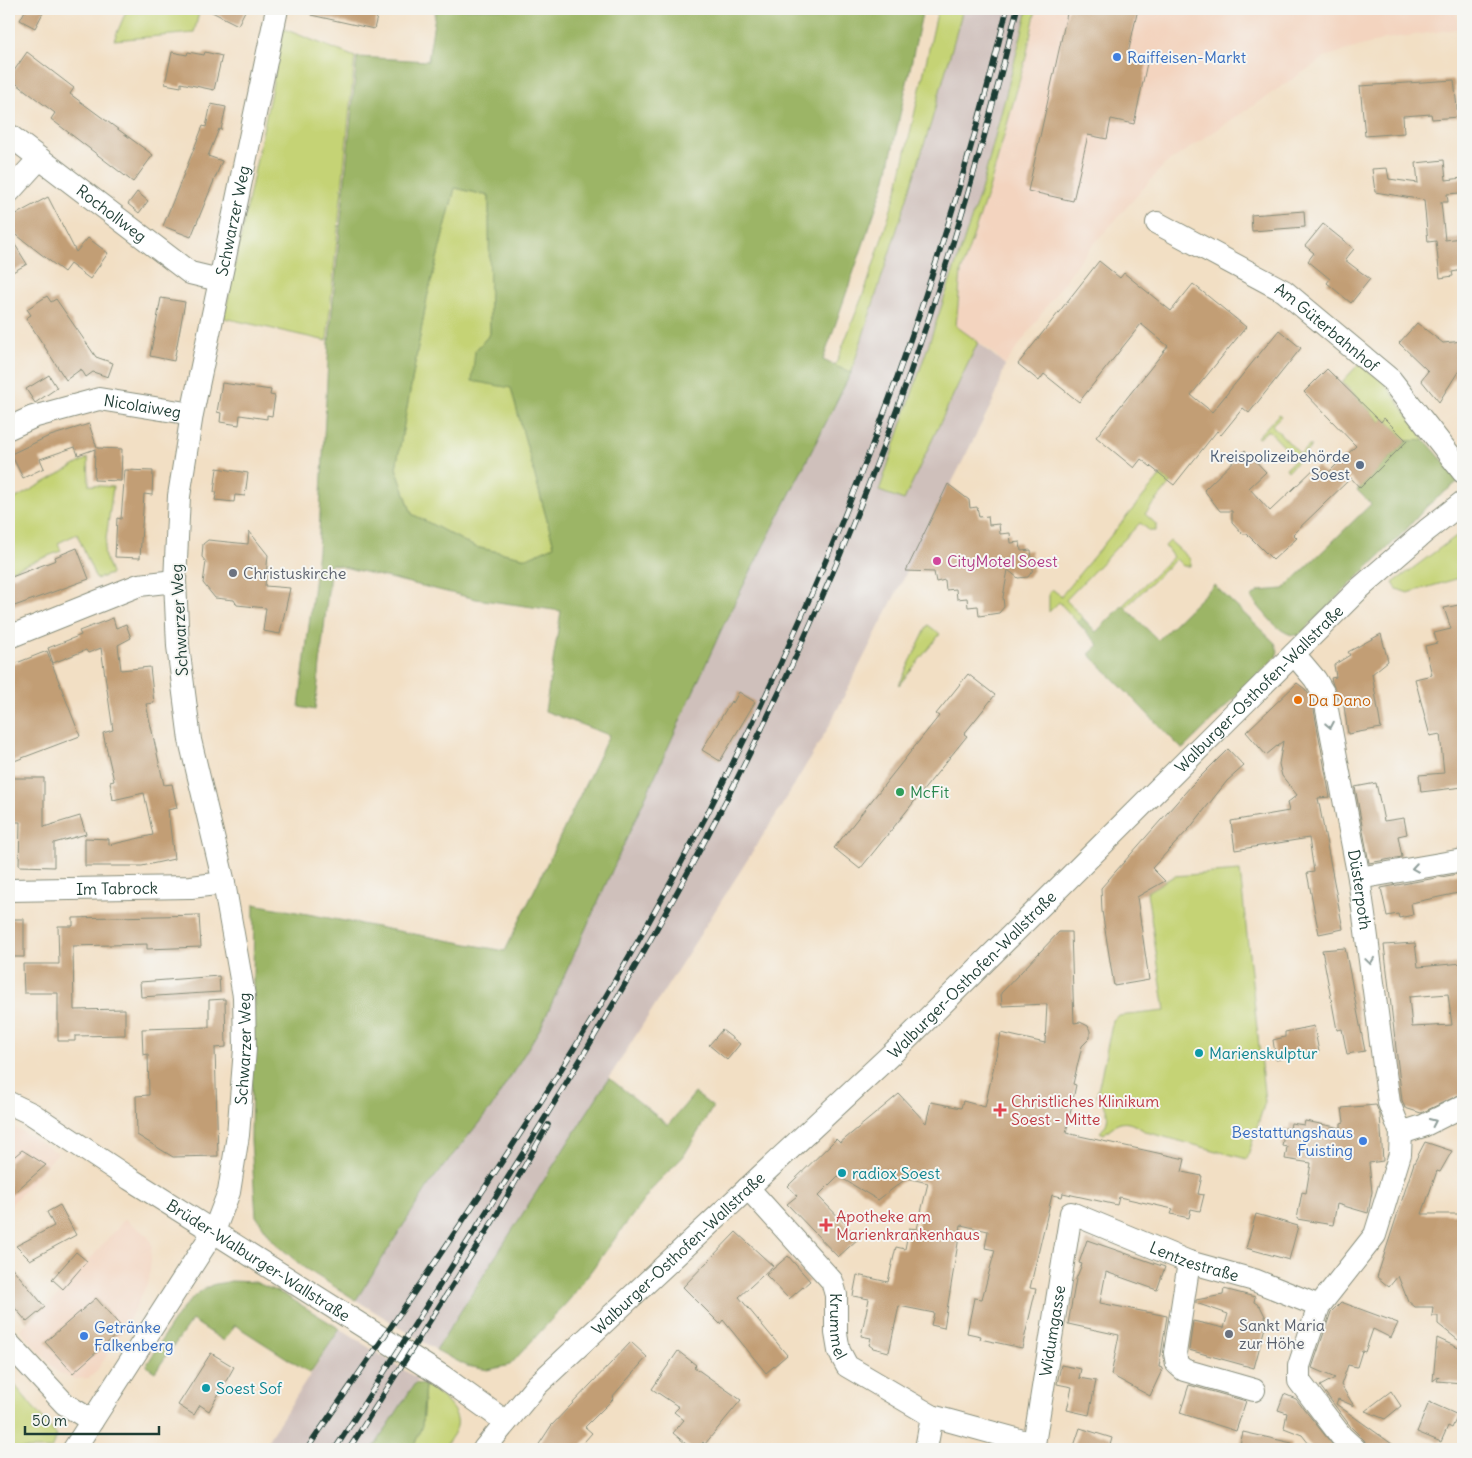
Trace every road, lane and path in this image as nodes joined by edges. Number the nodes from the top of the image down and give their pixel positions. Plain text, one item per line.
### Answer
1 (276, 9) edge
2 (9, 135) edge
3 (38, 159) junction
4 (9, 192) edge
5 (1157, 223) dead end
6 (219, 280) junction
7 (192, 414) junction
8 (9, 428) edge
9 (1463, 472) edge
10 (1463, 502) edge
11 (175, 581) junction
12 (9, 637) edge
13 (1294, 654) junction
14 (1463, 860) edge
15 (1359, 878) junction
16 (224, 883) junction
17 (9, 890) edge
18 (9, 1103) edge
19 (1463, 1106) edge
20 (1401, 1133) junction
21 (748, 1188) junction
22 (1071, 1213) joint
23 (214, 1231) junction
24 (1189, 1262) junction
25 (1319, 1306) junction
26 (9, 1344) edge
27 (1254, 1390) dead end
28 (932, 1416) junction
29 (92, 1421) junction
30 (506, 1422) junction
31 (1035, 1447) edge
32 (74, 1449) edge
33 (484, 1449) edge
34 (926, 1449) edge
35 (1355, 1449) edge

1 - 6 street, Schwarzer Weg
2 - 3 street, Rochollweg
3 - 4 street
3 - 6 street, Rochollweg
5 - 9 street, Am Güterbahnhof
6 - 7 street, Schwarzer Weg
7 - 8 street, Nicolaiweg
7 - 11 street, Schwarzer Weg
10 - 13 street, Walburger-Osthofen-Wallstraße
11 - 12 street
11 - 16 street, Schwarzer Weg
13 -> 15 street, Düsterpoth
13 - 21 street, Walburger-Osthofen-Wallstraße
14 -> 15 street
15 -> 20 street, Düsterpoth
16 - 17 street, Im Tabrock
16 - 23 street, Schwarzer Weg
18 - 23 street, Brüder-Walburger-Wallstraße
20 -> 19 street
20 - 25 street
21 - 28 street, Krummel
21 - 30 street, Walburger-Osthofen-Wallstraße
22 - 24 street, Lentzestraße
22 - 31 street, Widumgasse
23 - 29 street, Schwarzer Weg
23 - 30 street, Brüder-Walburger-Wallstraße
24 - 25 street, Lentzestraße
24 - 27 street
25 - 35 street
26 - 29 street
28 - 31 street, Krummel
28 - 34 street
29 - 32 street, Schwarzer Weg
30 - 33 street, Walburger-Osthofen-Wallstraße

